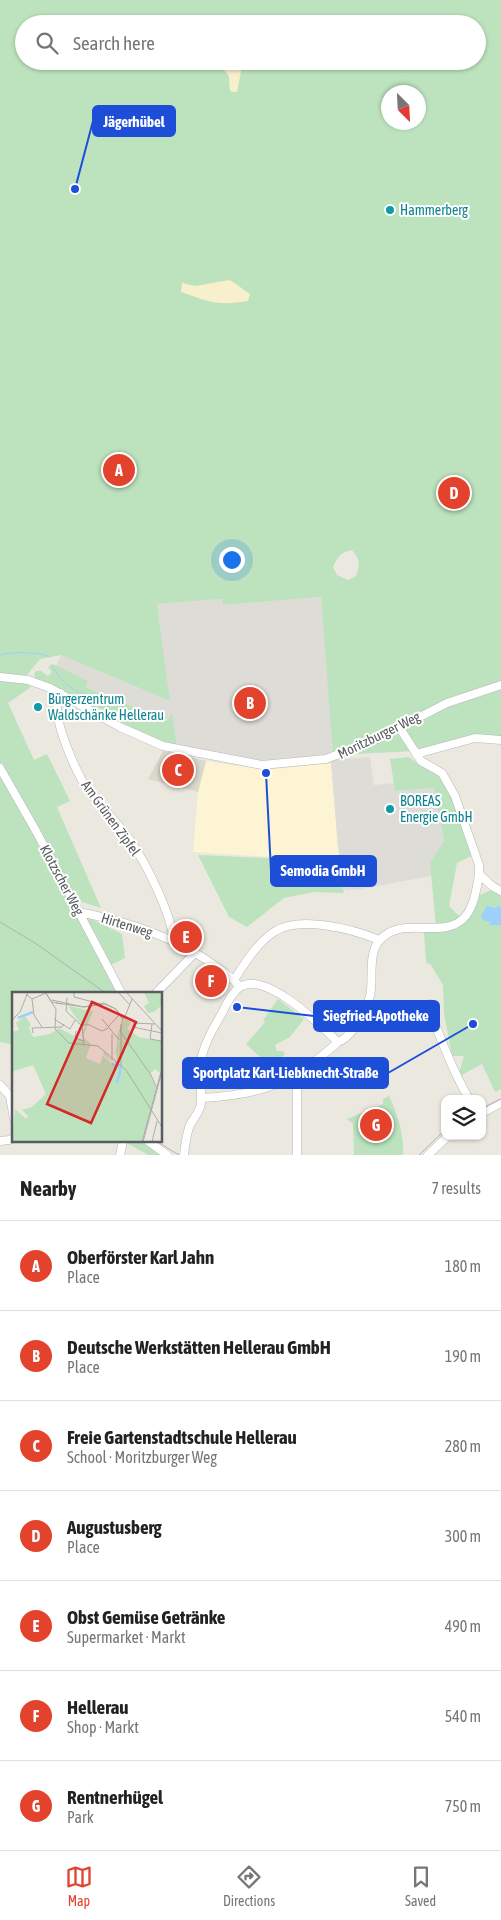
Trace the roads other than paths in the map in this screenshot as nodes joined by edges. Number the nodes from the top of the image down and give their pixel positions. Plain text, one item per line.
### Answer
1 (0, 677) edge
2 (501, 685) edge
3 (60, 694) junction
4 (400, 727) junction
5 (501, 740) edge
6 (416, 754) junction
7 (0, 768) edge
8 (480, 875) junction
9 (492, 886) junction
10 (501, 891) edge
11 (475, 894) junction
12 (79, 912) junction
13 (380, 940) junction
14 (174, 941) junction
15 (195, 953) junction
16 (234, 980) junction
17 (240, 987) junction
18 (121, 992) edge
19 (157, 992) edge
20 (430, 1004) dead end
21 (340, 1041) junction
22 (297, 1074) junction
23 (0, 1085) edge
24 (467, 1095) edge
25 (201, 1098) junction
26 (501, 1103) edge
27 (12, 1108) edge
28 (486, 1111) edge
29 (444, 1140) edge
30 (123, 1142) edge
31 (149, 1142) edge
32 (120, 1155) edge
33 (167, 1155) edge
34 (184, 1155) edge
35 (297, 1155) edge
36 (428, 1155) edge

1 - 3 street, Moritzburger Weg
2 - 4 street, Moritzburger Weg
3 - 4 street, Moritzburger Weg
3 - 14 street, Am Grünen Zipfel
4 - 6 street
5 - 6 street
6 - 8 street
7 - 12 street, Klotzscher Weg
8 - 9 street
8 - 11 street
9 - 10 street
9 - 11 street
11 - 13 street
12 - 14 street, Hirtenweg
12 - 18 street, Klotzscher Weg
13 - 16 street
13 - 21 street
14 - 15 street, Hirtenweg
15 - 16 street, Hirtenweg
15 - 19 street
16 - 17 street, Hirtenweg
17 - 21 street
17 - 25 street
20 - 24 street
21 - 22 street
22 - 25 street
22 - 35 street
23 - 27 street
25 - 34 street
26 - 28 street
29 - 36 street
30 - 32 street
31 - 33 street

